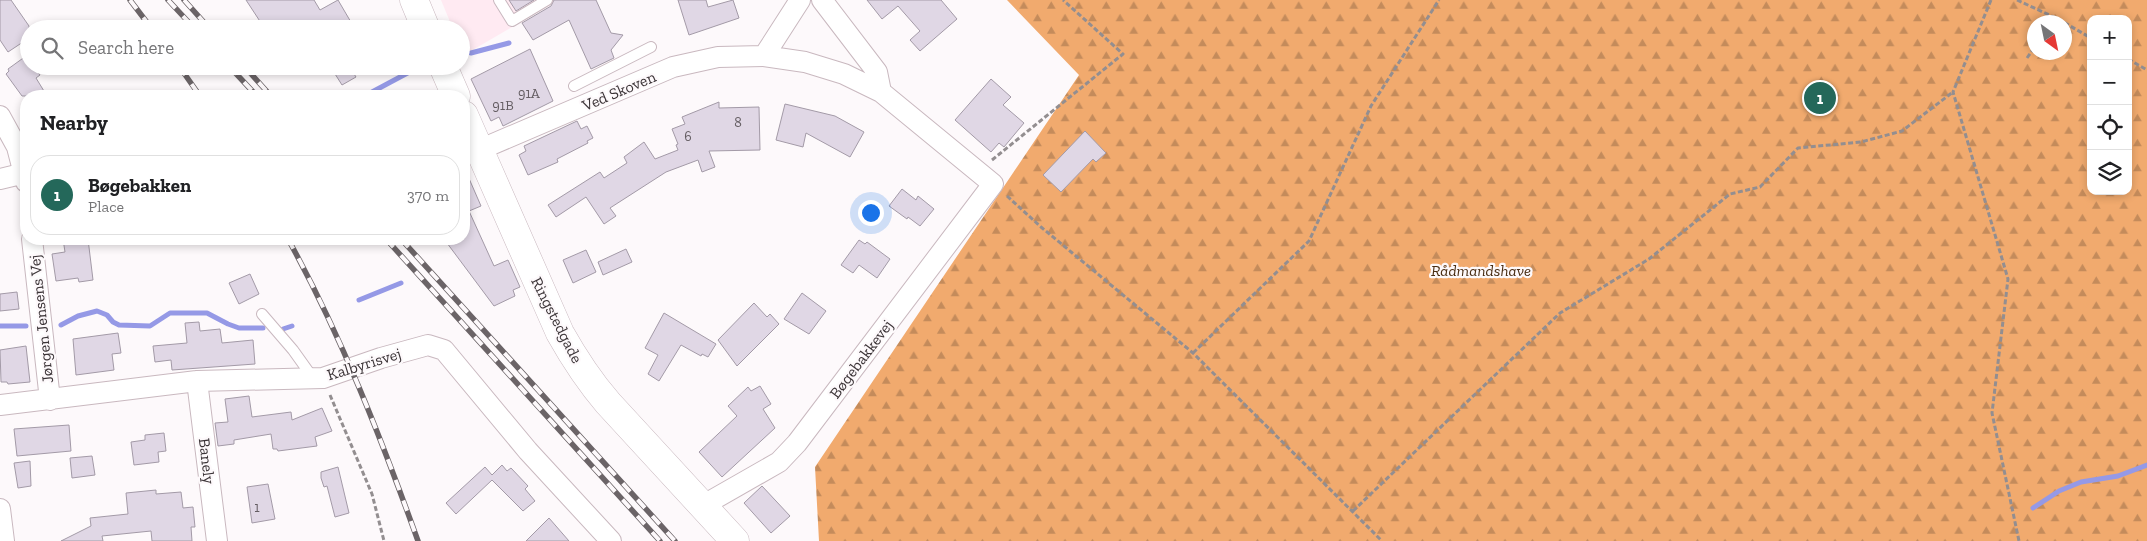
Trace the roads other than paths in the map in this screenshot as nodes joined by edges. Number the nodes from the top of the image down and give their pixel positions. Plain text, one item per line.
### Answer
1 (414, 0) edge
2 (499, 0) edge
3 (547, 0) edge
4 (800, 0) edge
5 (822, 0) edge
6 (422, 20) edge
7 (650, 47) dead end
8 (764, 56) junction
9 (446, 75) edge
10 (574, 86) dead end
11 (453, 90) edge
12 (881, 92) junction
13 (0, 116) edge
14 (470, 129) edge
15 (479, 150) junction
16 (20, 157) edge
17 (986, 177) joint
18 (20, 178) edge
19 (0, 179) edge
20 (33, 245) edge
21 (262, 314) dead end
22 (318, 378) junction
23 (197, 381) junction
24 (50, 400) junction
25 (0, 405) edge
26 (702, 506) junction
27 (0, 510) edge
28 (4, 541) edge
29 (217, 541) edge
30 (611, 541) edge
31 (734, 541) edge

1 - 6 street
2 - 3 lane
4 - 8 street
5 - 12 street
7 - 10 lane
8 - 12 street, Ved Skoven
8 - 15 street, Ved Skoven
9 - 11 street
12 - 17 street, Ved Skoven
13 - 16 street
14 - 15 street, Ringstedgade
15 - 26 street, Ringstedgade
17 - 26 street, Bøgebakkevej
18 - 19 street
20 - 24 street, Jørgen Jensens Vej
21 - 22 lane
22 - 23 street, Kalbyrisvej
22 - 30 street, Kalbyrisvej
23 - 24 street, Kalbyrisvej
23 - 29 street, Banely
24 - 25 street, Kalbyrisvej
26 - 31 street, Ringstedgade
27 - 28 street

